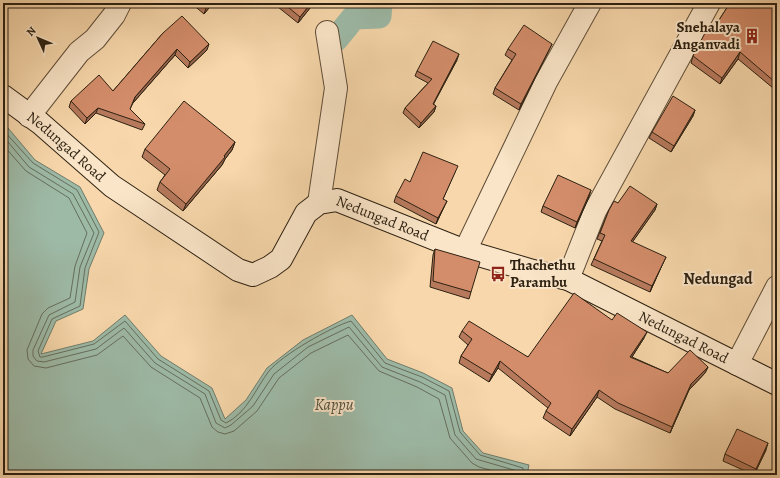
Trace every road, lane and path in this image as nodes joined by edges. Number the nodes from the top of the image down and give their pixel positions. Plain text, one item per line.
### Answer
1 (120, 3) edge
2 (590, 3) edge
3 (709, 3) edge
4 (327, 32) dead end
5 (3, 96) edge
6 (29, 116) junction
7 (319, 203) junction
8 (465, 251) junction
9 (568, 279) junction
10 (777, 287) edge
11 (737, 364) junction
12 (777, 384) edge

1 - 6 street
2 - 8 street
3 - 9 street
4 - 7 street
5 - 6 street, Nedungad Road
6 - 7 street, Nedungad Road
7 - 8 street, Nedungad Road
8 - 9 street, Nedungad Road
9 - 11 street, Nedungad Road
10 - 11 street
11 - 12 street, Nedungad Road

